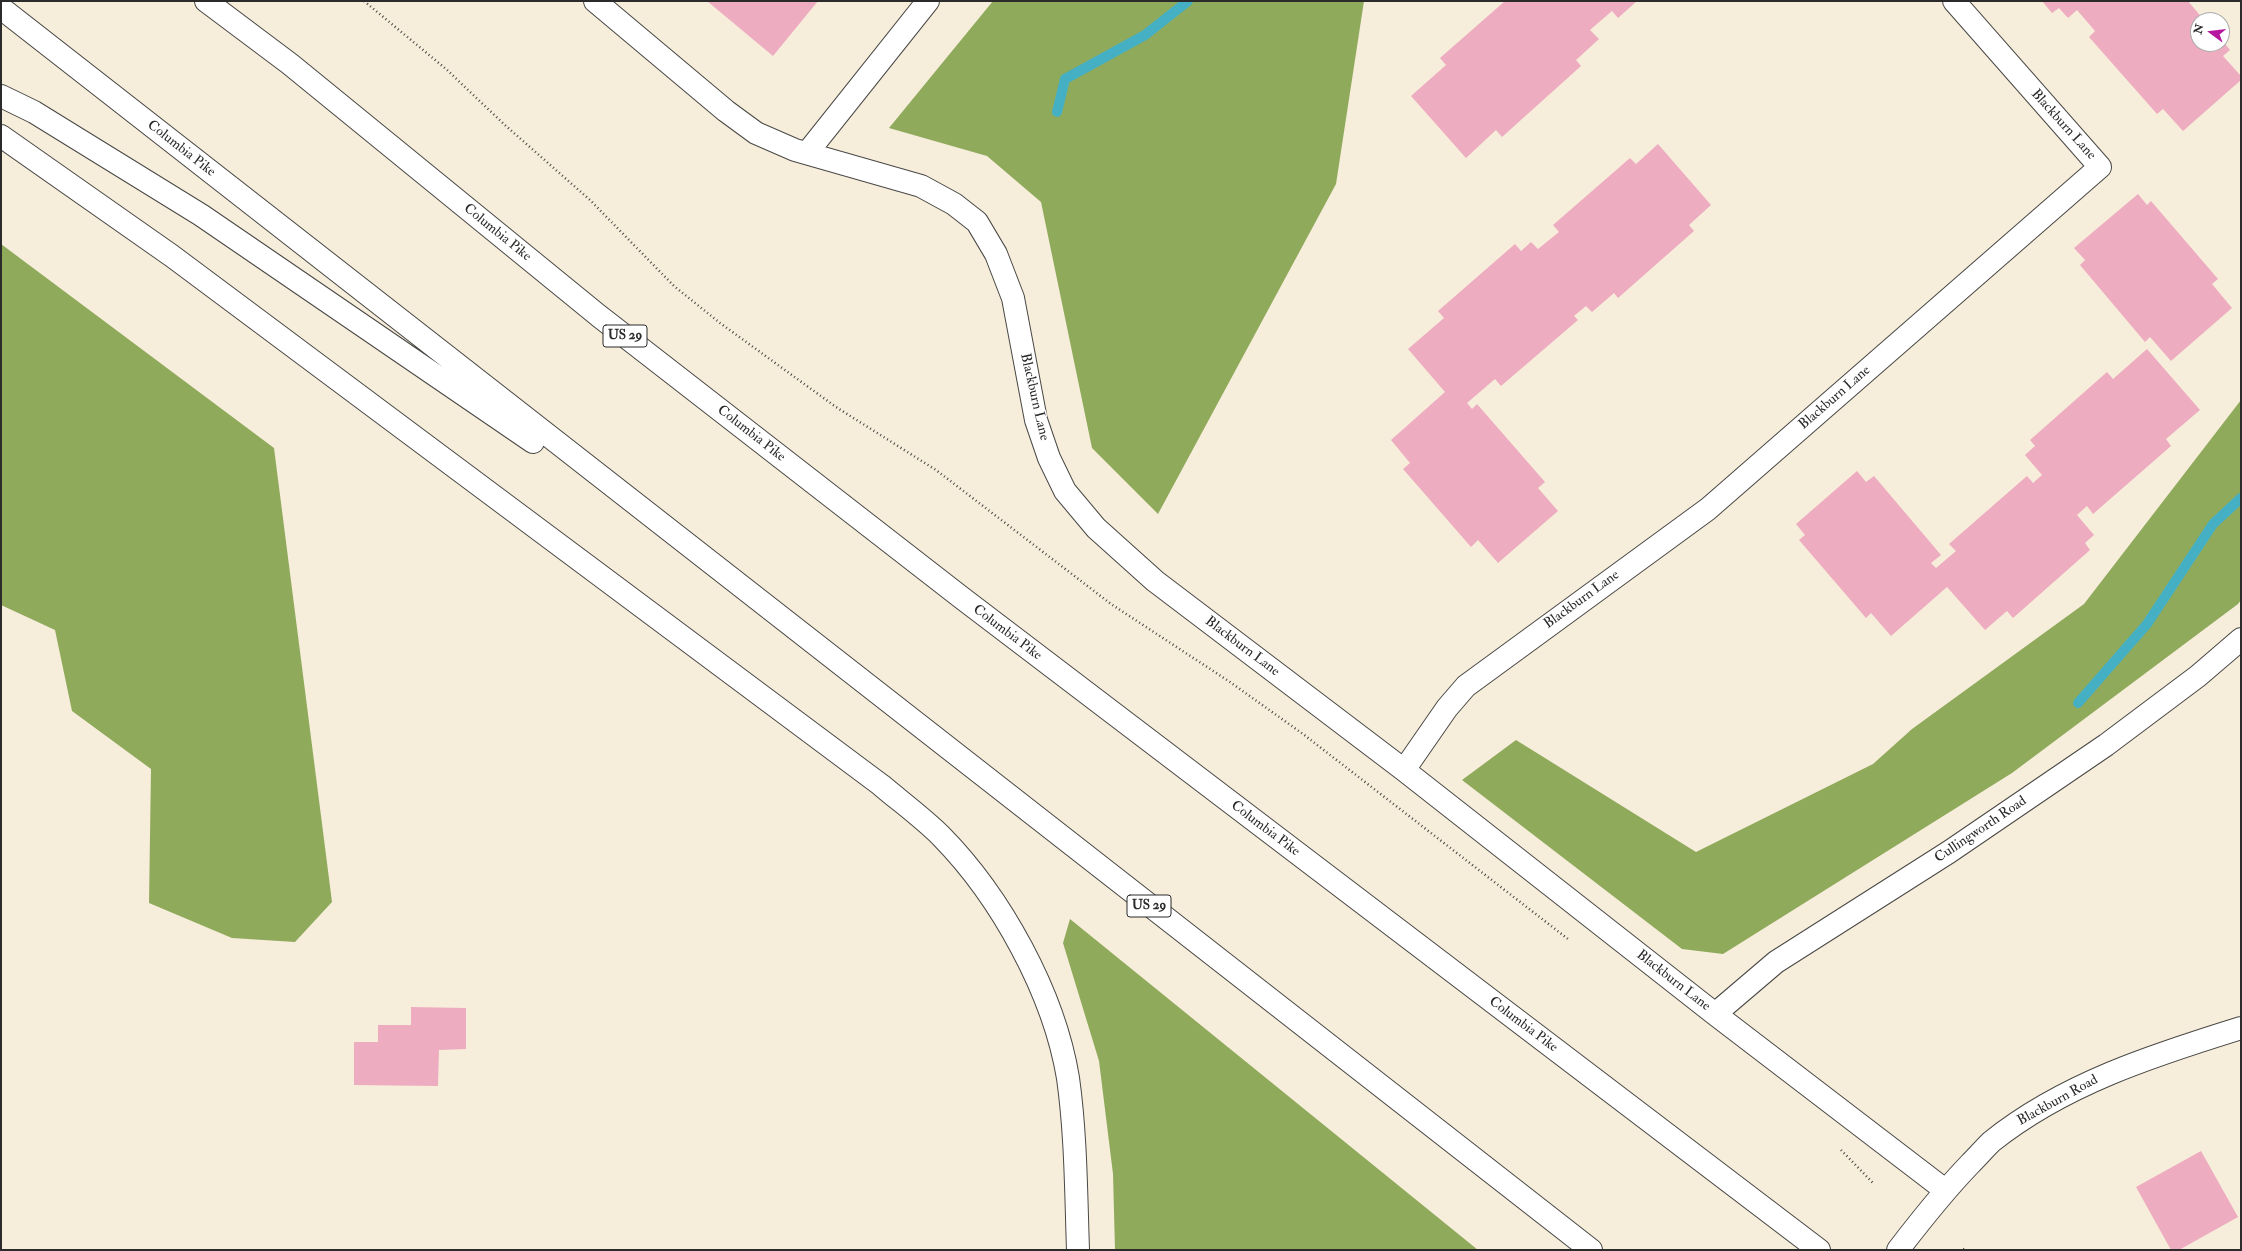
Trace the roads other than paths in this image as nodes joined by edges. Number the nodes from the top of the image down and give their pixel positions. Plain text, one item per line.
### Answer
1 (206, 1) edge
2 (595, 1) edge
3 (928, 1) edge
4 (1954, 1) edge
5 (1, 8) edge
6 (1, 96) edge
7 (1, 136) edge
8 (807, 153) junction
9 (708, 561) junction
10 (2241, 639) edge
11 (1404, 770) junction
12 (1716, 1014) junction
13 (2241, 1028) edge
14 (1945, 1190) junction
15 (1078, 1250) edge
16 (1591, 1250) edge
17 (1819, 1250) edge
18 (1898, 1250) edge

1 - 17 main road, Columbia Pike / US 29
2 - 8 main road, Blackburn Lane
3 - 8 main road
4 - 11 main road, Blackburn Lane
5 - 9 main road, Columbia Pike / US 29
6 - 9 main road
7 - 15 main road
8 - 11 main road, Blackburn Lane
9 - 16 main road, Columbia Pike / US 29
10 - 12 main road, Cullingworth Road
11 - 12 main road, Blackburn Lane
12 - 14 main road, Blackburn Lane
13 - 14 main road, Blackburn Road
14 - 18 main road, Blackburn Road

